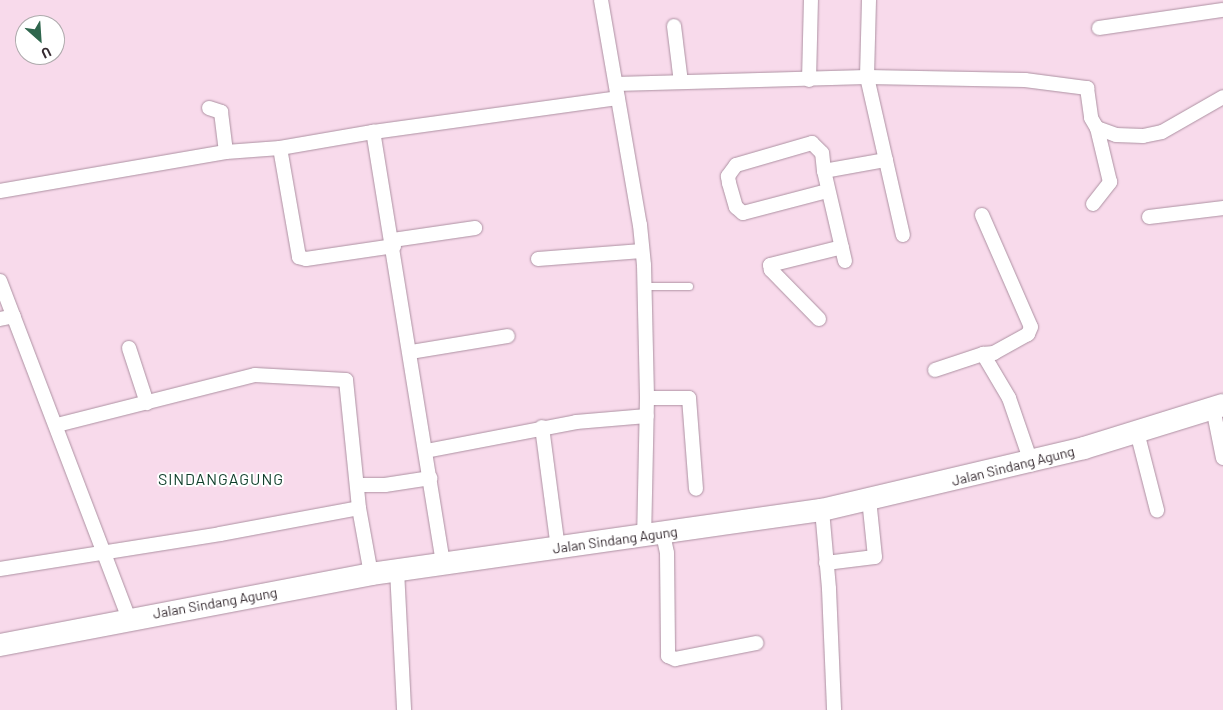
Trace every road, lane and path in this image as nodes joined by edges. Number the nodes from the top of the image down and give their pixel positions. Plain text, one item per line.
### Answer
1 (601, 0) edge
2 (811, 0) edge
3 (869, 0) edge
4 (1223, 10) edge
5 (674, 26) dead end
6 (1099, 28) dead end
7 (867, 78) junction
8 (809, 80) junction
9 (681, 82) junction
10 (616, 84) junction
11 (1223, 97) edge
12 (618, 98) junction
13 (209, 108) dead end
14 (1097, 128) junction
15 (374, 132) junction
16 (280, 148) junction
17 (226, 152) junction
18 (886, 160) junction
19 (824, 172) junction
20 (827, 191) junction
21 (0, 192) edge
22 (1092, 204) dead end
23 (1223, 208) edge
24 (982, 215) dead end
25 (1149, 217) dead end
26 (475, 228) dead end
27 (903, 235) dead end
28 (394, 243) junction
29 (642, 251) junction
30 (538, 259) dead end
31 (0, 280) edge
32 (645, 286) junction
33 (689, 286) dead end
34 (14, 316) junction
35 (0, 319) edge
36 (819, 319) dead end
37 (508, 336) dead end
38 (129, 348) dead end
39 (411, 352) junction
40 (983, 354) junction
41 (935, 370) dead end
42 (646, 398) junction
43 (147, 403) junction
44 (1218, 406) edge
45 (647, 416) junction
46 (56, 426) junction
47 (542, 427) junction
48 (1137, 432) junction
49 (426, 451) junction
50 (1223, 458) edge
51 (1031, 462) junction
52 (430, 478) junction
53 (357, 485) junction
54 (696, 489) dead end
55 (869, 499) junction
56 (360, 508) junction
57 (822, 510) junction
58 (1157, 510) dead end
59 (653, 535) junction
60 (558, 548) junction
61 (107, 553) junction
62 (444, 563) junction
63 (826, 563) junction
64 (0, 569) edge
65 (397, 570) junction
66 (370, 574) junction
67 (129, 618) junction
68 (756, 644) dead end
69 (0, 645) edge
70 (404, 710) edge
71 (834, 710) edge

1 - 10 street
2 - 8 street
3 - 7 street
4 - 6 street
5 - 9 street
7 - 8 street
7 - 14 street
7 - 18 street
8 - 9 street
9 - 10 street
10 - 12 street
11 - 14 street
12 - 15 street
12 - 29 street
13 - 17 street
14 - 22 street
15 - 16 street
15 - 28 street
16 - 17 street
16 - 28 street
17 - 21 street
18 - 19 street
18 - 27 street
19 - 20 street
19 - 20 street
20 - 36 street
23 - 25 street
24 - 40 street
26 - 28 street
28 - 39 street
29 - 30 street
29 - 32 street
31 - 34 street
32 - 33 lane
32 - 42 street
34 - 35 street
34 - 46 street
37 - 39 street
38 - 43 street
39 - 49 street
40 - 41 street
40 - 51 street
42 - 45 street
42 - 54 street
43 - 46 street
43 - 53 street
44 - 48 main road, Jalan Sindang Agung
44 - 50 street
45 - 47 street
45 - 59 street
46 - 61 street
47 - 49 street
47 - 60 street
48 - 51 main road, Jalan Sindang Agung
48 - 58 street
49 - 52 street
51 - 55 main road, Jalan Sindang Agung
52 - 53 street
52 - 62 street
53 - 56 street
55 - 57 main road, Jalan Sindang Agung
55 - 63 street
56 - 61 street
56 - 66 street
57 - 59 main road, Jalan Sindang Agung
57 - 63 street
59 - 60 main road, Jalan Sindang Agung
59 - 68 street
60 - 62 main road, Jalan Sindang Agung
61 - 64 street
61 - 67 street
62 - 65 main road, Jalan Sindang Agung
63 - 71 street
65 - 66 main road, Jalan Sindang Agung
65 - 70 street
66 - 67 main road, Jalan Sindang Agung
67 - 69 main road, Jalan Sindang Agung

